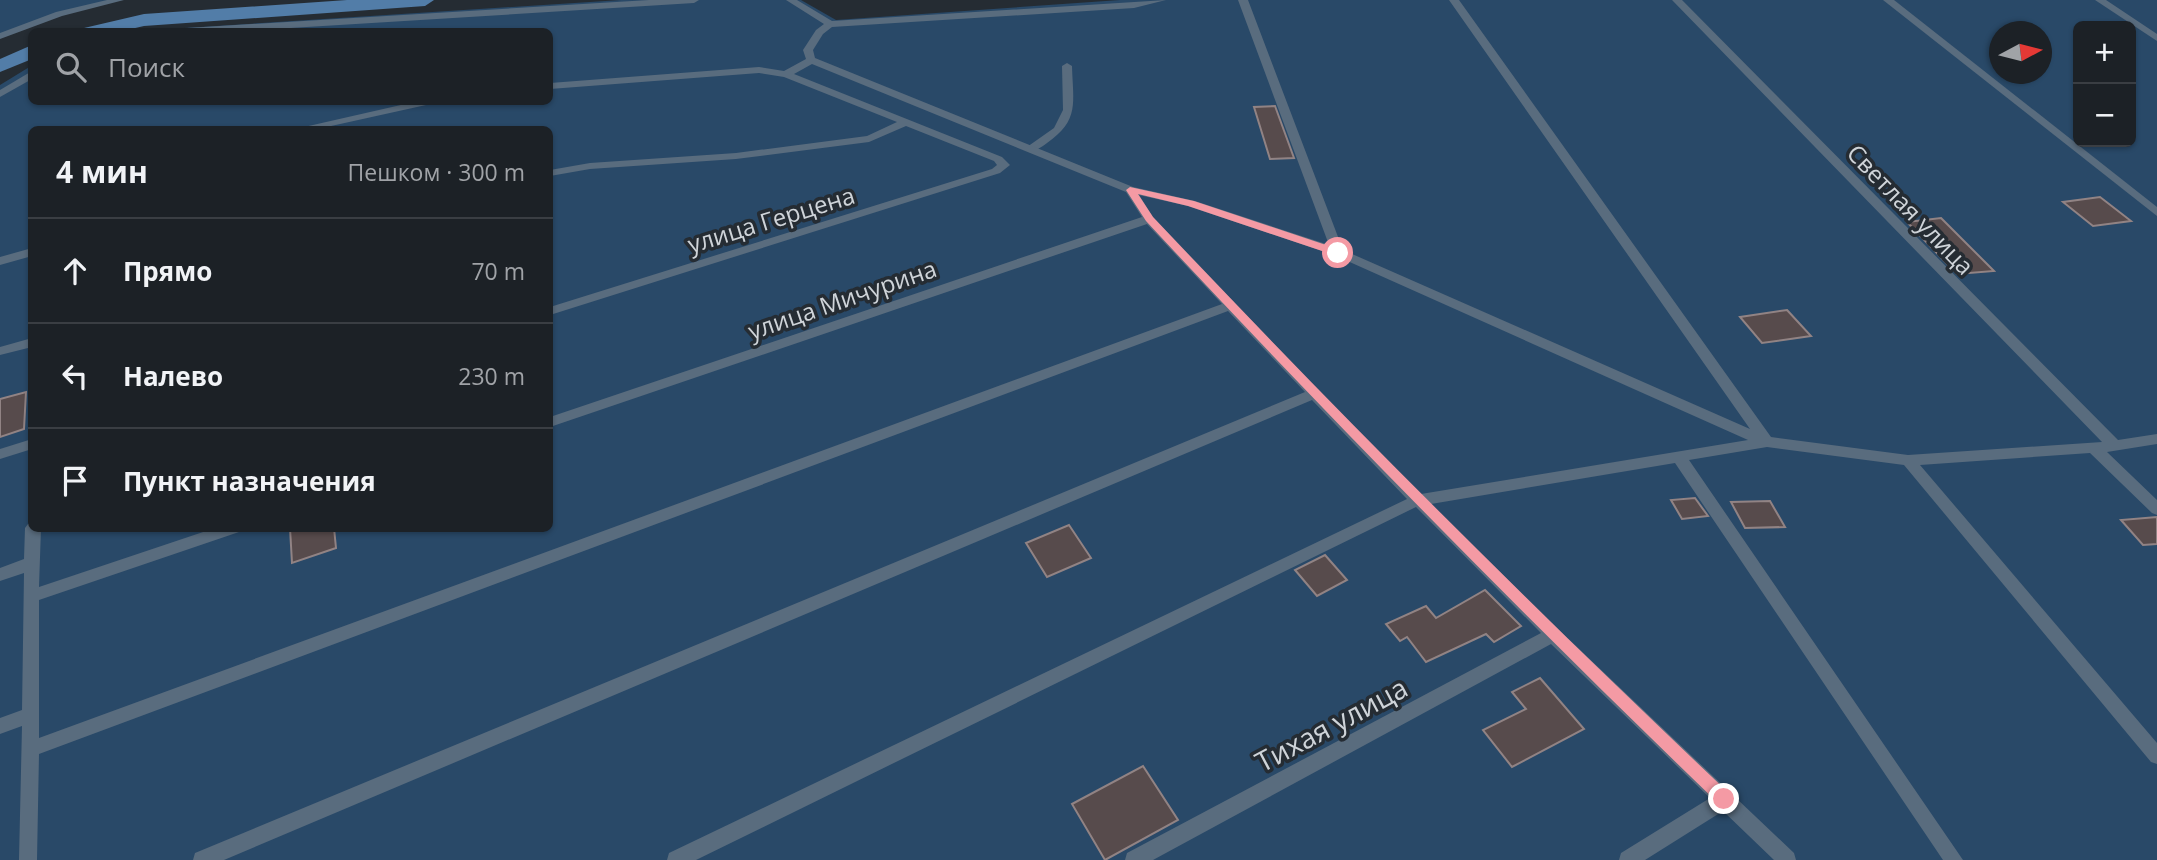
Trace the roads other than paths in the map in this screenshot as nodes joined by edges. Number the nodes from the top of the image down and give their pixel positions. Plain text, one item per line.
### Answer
1 (119, 0) edge
2 (694, 0) edge
3 (791, 0) edge
4 (1161, 0) edge
5 (1243, 0) edge
6 (1454, 0) edge
7 (1677, 0) edge
8 (1888, 0) edge
9 (2100, 0) edge
10 (830, 24) junction
11 (236, 28) edge
12 (0, 36) edge
13 (2157, 38) edge
14 (810, 60) junction
15 (1067, 65) dead end
16 (786, 74) junction
17 (28, 76) edge
18 (553, 86) edge
19 (0, 94) edge
20 (412, 105) edge
21 (903, 123) junction
22 (315, 126) edge
23 (1031, 149) junction
24 (553, 172) edge
25 (1130, 190) junction
26 (2157, 213) edge
27 (1149, 219) junction
28 (28, 253) edge
29 (1338, 253) junction
30 (0, 261) edge
31 (1232, 305) junction
32 (553, 310) edge
33 (28, 343) edge
34 (0, 351) edge
35 (1314, 394) junction
36 (553, 421) edge
37 (2157, 439) edge
38 (1767, 442) junction
39 (28, 445) edge
40 (2115, 446) junction
41 (2095, 448) junction
42 (0, 454) edge
43 (1679, 457) junction
44 (1908, 460) junction
45 (1418, 499) junction
46 (2157, 509) edge
47 (33, 532) edge
48 (222, 532) edge
49 (32, 563) junction
50 (0, 575) edge
51 (30, 597) junction
52 (1553, 635) junction
53 (30, 715) junction
54 (0, 726) edge
55 (32, 749) junction
56 (2157, 756) edge
57 (1724, 799) junction
58 (28, 860) edge
59 (202, 860) edge
60 (676, 860) edge
61 (1134, 860) edge
62 (1628, 860) edge
63 (1787, 860) edge
64 (1954, 860) edge

1 - 12 street
2 - 11 street
3 - 10 street
4 - 10 street
5 - 29 street
6 - 38 street
7 - 40 street, Светлая улица
8 - 26 street
9 - 13 street
10 - 14 street
14 - 16 street
14 - 23 street
15 - 23 street
16 - 18 street
16 - 21 street
17 - 19 street
20 - 22 street
21 - 24 street
21 - 32 street, улица Герцена
23 - 25 street
25 - 27 street
25 - 29 street
27 - 31 street
27 - 36 street, улица Мичурина
28 - 30 street
29 - 38 street
31 - 35 street
31 - 55 street
33 - 34 street
35 - 45 street
35 - 59 street
37 - 40 street
38 - 43 street
38 - 44 street
39 - 42 street
40 - 41 street
41 - 44 street
41 - 46 street
43 - 45 street
43 - 64 street
44 - 56 street
45 - 52 street
45 - 60 street
47 - 49 street
48 - 51 street
49 - 50 street
49 - 51 street
51 - 53 street
52 - 57 street
52 - 61 street, Тихая улица
53 - 54 street
53 - 55 street
55 - 58 street
57 - 62 street
57 - 63 street

